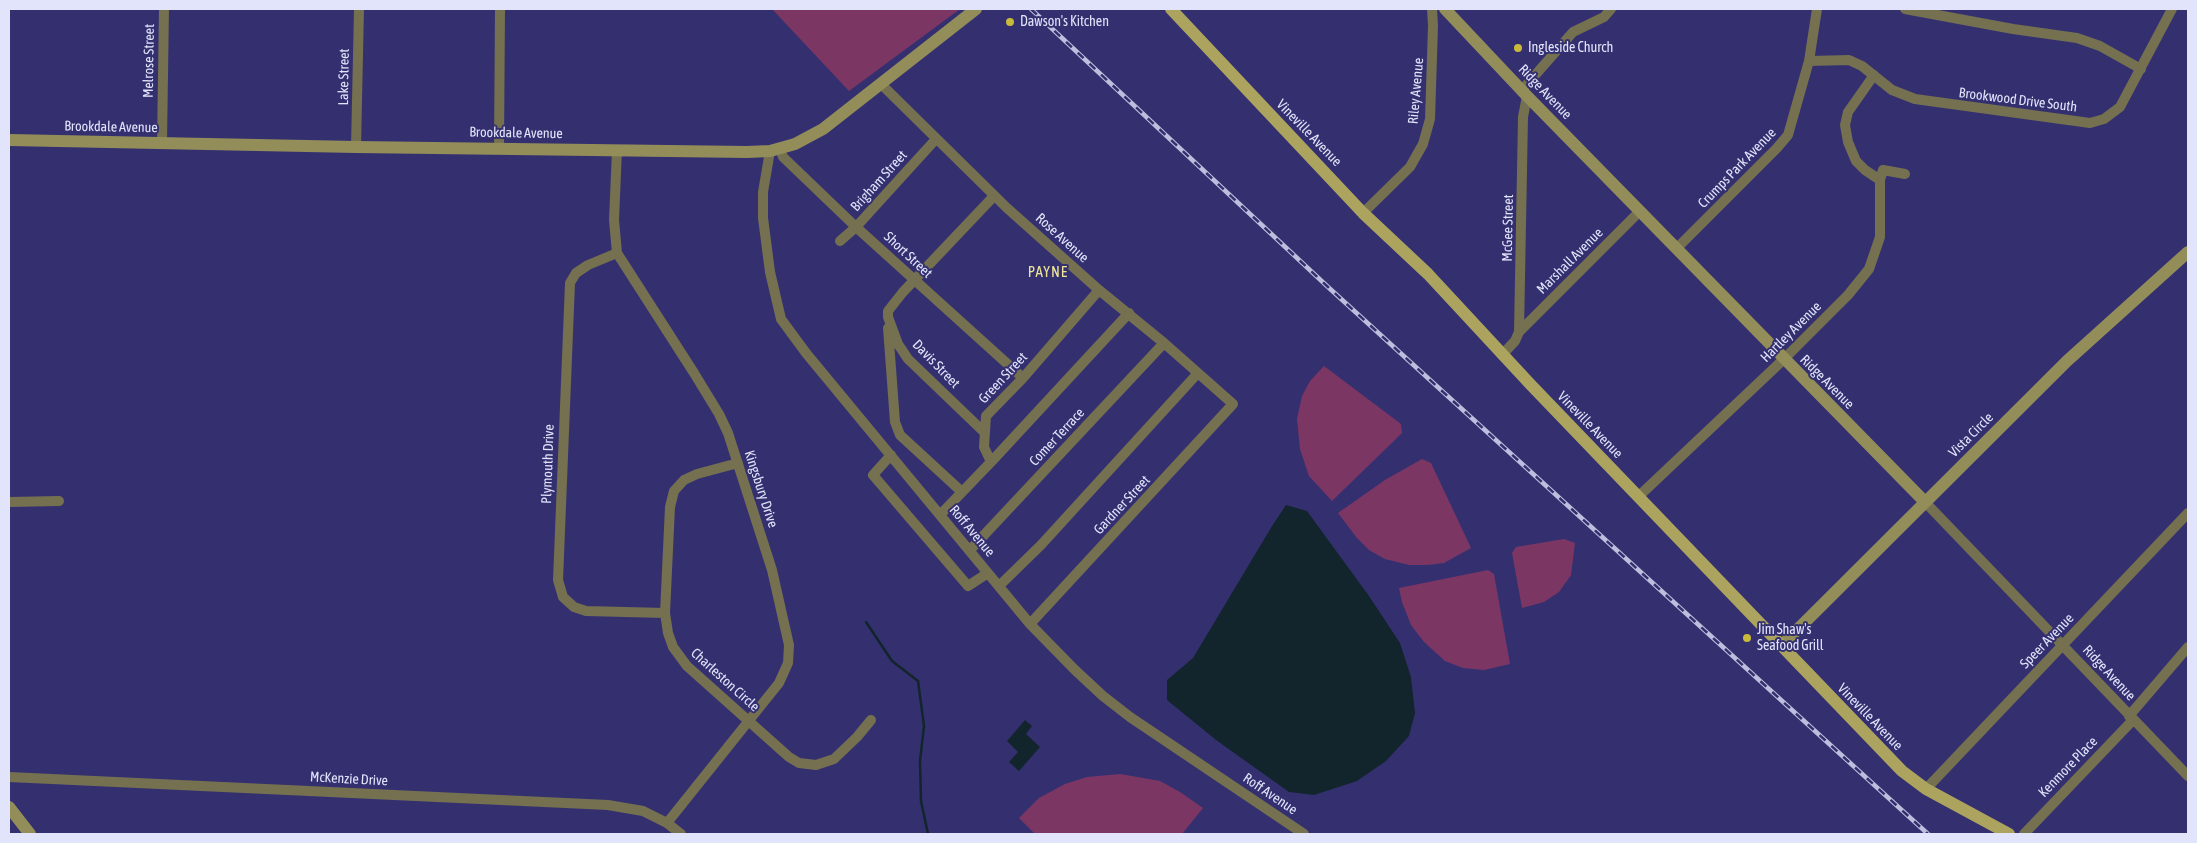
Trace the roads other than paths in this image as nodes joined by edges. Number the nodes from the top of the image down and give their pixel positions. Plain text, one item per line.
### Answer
1 (164, 9) edge
2 (359, 9) edge
3 (500, 9) edge
4 (976, 9) edge
5 (1171, 9) edge
6 (1432, 9) edge
7 (1445, 9) edge
8 (1611, 9) edge
9 (1816, 9) edge
10 (1905, 9) edge
11 (2172, 9) edge
12 (1809, 61) junction
13 (2141, 69) junction
14 (1874, 75) junction
15 (880, 84) junction
16 (1525, 93) junction
17 (936, 139) junction
18 (9, 140) edge
19 (162, 143) junction
20 (356, 147) junction
21 (499, 148) junction
22 (617, 150) junction
23 (775, 150) junction
24 (1905, 174) dead end
25 (1880, 180) junction
26 (994, 196) junction
27 (1640, 211) junction
28 (1363, 213) junction
29 (856, 227) junction
30 (840, 241) dead end
31 (1677, 248) junction
32 (2188, 252) edge
33 (618, 253) junction
34 (916, 281) junction
35 (1099, 290) junction
36 (1129, 313) junction
37 (888, 317) junction
38 (1519, 332) junction
39 (1164, 342) junction
40 (1502, 355) junction
41 (1784, 360) junction
42 (1198, 373) junction
43 (1023, 378) junction
44 (1233, 404) joint
45 (984, 432) junction
46 (891, 455) junction
47 (991, 462) junction
48 (738, 463) junction
49 (962, 492) junction
50 (1639, 496) junction
51 (59, 501) dead end
52 (9, 502) edge
53 (1925, 502) junction
54 (2188, 513) edge
55 (940, 515) junction
56 (970, 550) junction
57 (988, 572) junction
58 (999, 586) junction
59 (666, 613) junction
60 (1030, 624) junction
61 (2062, 645) junction
62 (1781, 646) junction
63 (2188, 647) edge
64 (2131, 718) junction
65 (749, 720) junction
66 (871, 720) dead end
67 (2188, 776) edge
68 (9, 777) edge
69 (1926, 789) junction
70 (9, 807) edge
71 (667, 823) junction
72 (30, 834) edge
73 (680, 834) edge
74 (1304, 834) edge
75 (2009, 834) edge
76 (2024, 834) edge

1 - 19 street, Melrose Street
2 - 20 street, Lake Street
3 - 21 street
4 - 15 street, Brookdale Avenue
5 - 28 main road, Vineville Avenue
6 - 28 street, Riley Avenue
7 - 16 street, Ridge Avenue
8 - 16 street
9 - 12 street, Crumps Park Avenue
10 - 13 street
11 - 13 street, Brookwood Drive South
12 - 14 street, Brookwood Drive South
12 - 31 street, Crumps Park Avenue
13 - 14 street, Brookwood Drive South
14 - 25 street
15 - 17 street, Rose Avenue
15 - 23 street, Brookdale Avenue
16 - 27 street, Ridge Avenue
16 - 38 street, McGee Street
17 - 26 street, Rose Avenue
17 - 29 street, Brigham Street
18 - 19 street, Brookdale Avenue
19 - 20 street, Brookdale Avenue
20 - 21 street, Brookdale Avenue
21 - 22 street, Brookdale Avenue
22 - 23 street, Brookdale Avenue
22 - 33 street, Kingsbury Drive
23 - 29 street, Short Street
23 - 46 street, Roff Avenue
24 - 25 street
25 - 41 street, Hartley Avenue
26 - 34 street
26 - 35 street, Rose Avenue
27 - 31 street, Ridge Avenue
27 - 38 street, Marshall Avenue
28 - 40 main road, Vineville Avenue
29 - 30 street, Brigham Street
29 - 34 street, Short Street
31 - 41 street, Ridge Avenue
32 - 53 street, Vista Circle
33 - 48 street, Kingsbury Drive
33 - 59 street, Plymouth Drive
34 - 37 street
34 - 43 street, Short Street
35 - 36 street, Rose Avenue
35 - 43 street, Green Street
36 - 39 street, Rose Avenue
36 - 47 street
37 - 45 street, Davis Street
37 - 49 street
38 - 40 street
39 - 42 street, Rose Avenue
39 - 56 street, Comer Terrace
40 - 50 main road, Vineville Avenue
41 - 50 street, Hartley Avenue
41 - 53 street, Ridge Avenue
42 - 44 street, Rose Avenue
42 - 58 street
43 - 45 street, Green Street
44 - 60 street, Gardner Street
45 - 47 street
46 - 55 street, Roff Avenue
46 - 57 street
47 - 49 street
48 - 59 street, Charleston Circle
48 - 65 street, Kingsbury Drive
49 - 55 street
50 - 62 main road, Vineville Avenue
51 - 52 street
53 - 61 street, Ridge Avenue
53 - 62 street, Vista Circle
54 - 61 street, Speer Avenue
55 - 56 street, Roff Avenue
56 - 57 street, Roff Avenue
57 - 58 street, Roff Avenue
58 - 60 street, Roff Avenue
59 - 65 street, Charleston Circle
60 - 74 street, Roff Avenue
61 - 64 street, Ridge Avenue
61 - 69 street, Speer Avenue
62 - 69 main road, Vineville Avenue
63 - 64 street, Kenmore Place
64 - 67 street, Ridge Avenue
64 - 76 street, Kenmore Place
65 - 66 street, Charleston Circle
65 - 71 street, Kingsbury Drive
68 - 71 street, McKenzie Drive
69 - 75 main road, Vineville Avenue
70 - 72 street
71 - 73 street, McKenzie Drive

